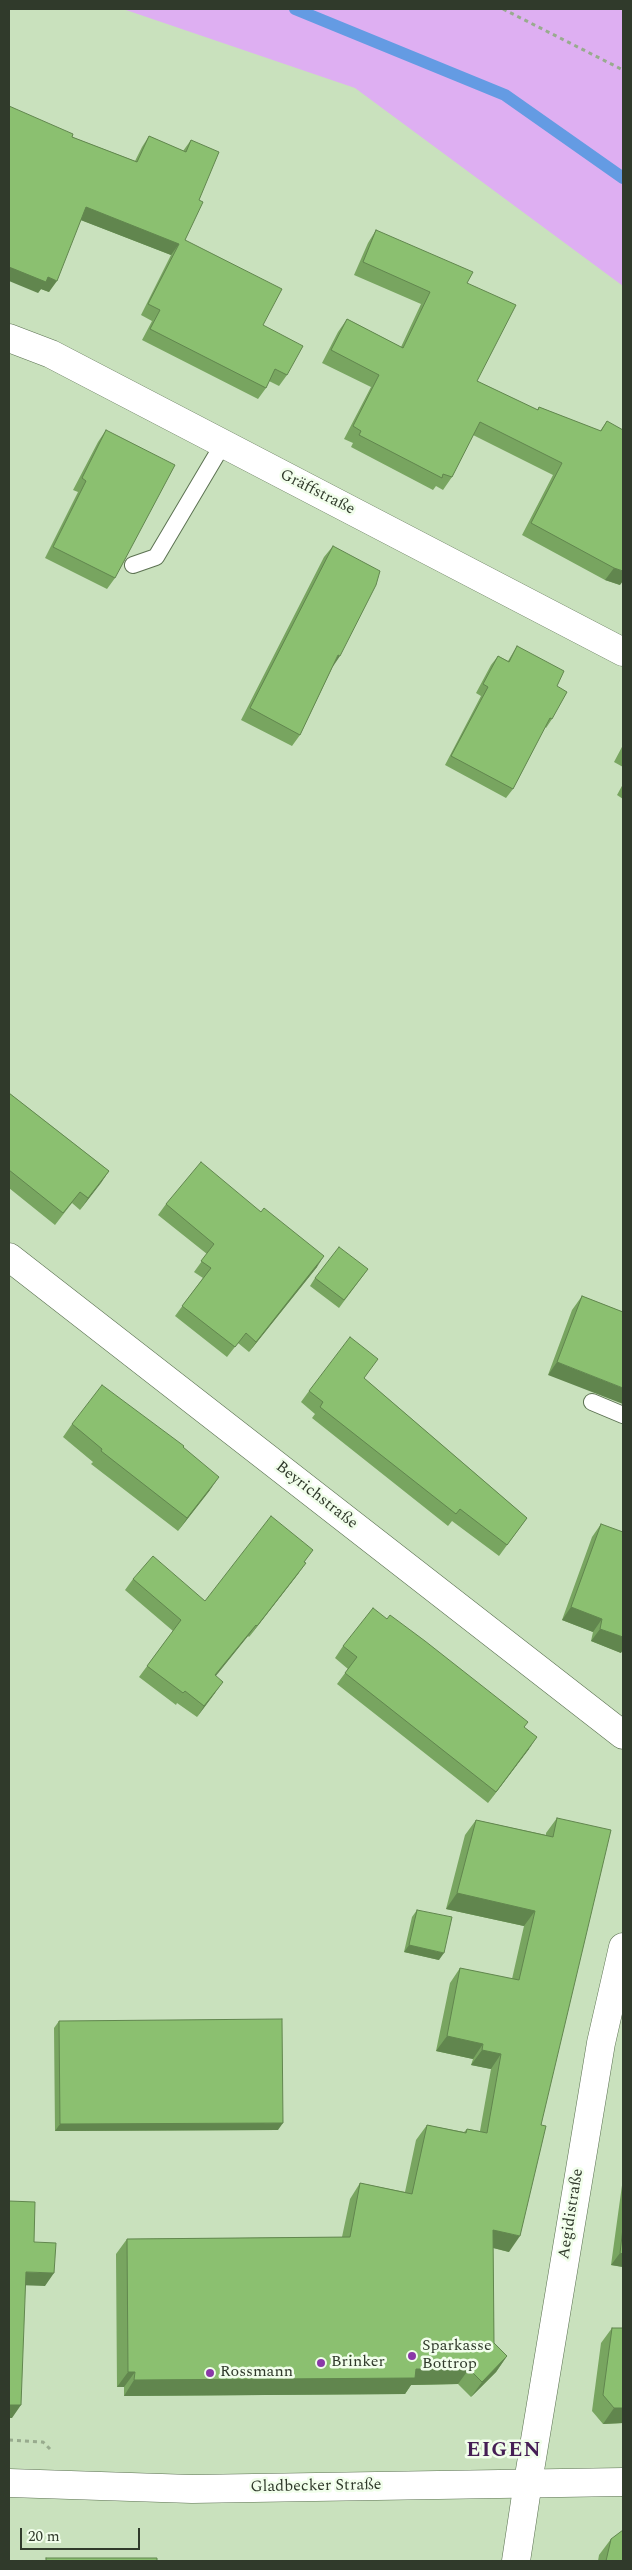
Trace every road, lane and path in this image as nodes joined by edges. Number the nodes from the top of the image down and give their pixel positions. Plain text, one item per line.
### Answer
1 (503, 9) edge
2 (623, 70) edge
3 (9, 338) edge
4 (223, 444) junction
5 (133, 565) dead end
6 (623, 652) edge
7 (9, 1257) edge
8 (592, 1402) dead end
9 (623, 1415) edge
10 (623, 1735) edge
11 (623, 1947) edge
12 (528, 2482) junction
13 (623, 2482) edge
14 (9, 2483) edge
15 (516, 2561) edge

1 - 2 path
3 - 4 street, Gräffstraße
4 - 5 lane
4 - 6 street, Gräffstraße
7 - 10 street, Beyrichstraße
8 - 9 lane
11 - 12 street, Aegidistraße
12 - 13 street, Gladbecker Straße
12 - 14 street, Gladbecker Straße
12 - 15 street, Aegidistraße

